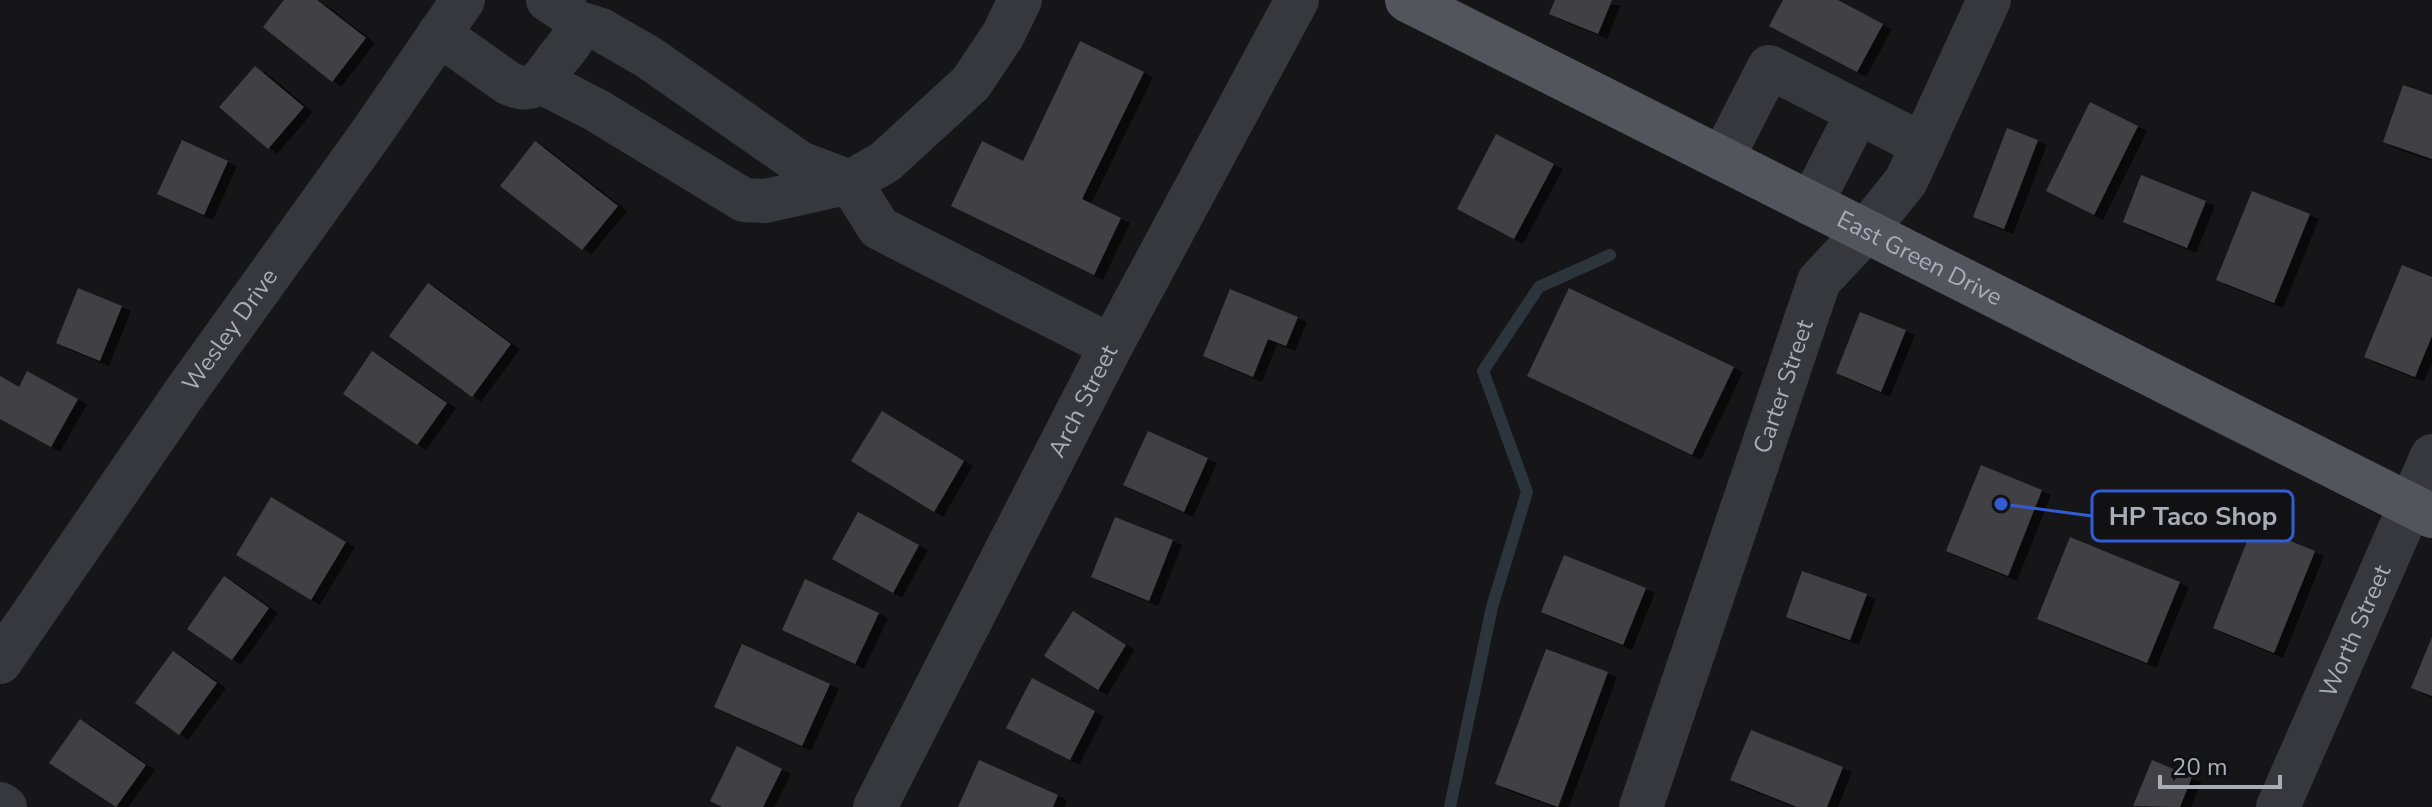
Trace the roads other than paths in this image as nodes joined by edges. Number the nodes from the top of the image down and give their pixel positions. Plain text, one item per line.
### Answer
1 (1020, 0) edge
2 (1297, 0) edge
3 (1407, 0) edge
4 (1989, 0) edge
5 (562, 11) edge
6 (451, 17) edge
7 (541, 82) junction
8 (1858, 112) junction
9 (1923, 145) junction
10 (1722, 159) junction
11 (850, 182) junction
12 (1811, 204) junction
13 (1865, 232) junction
14 (1111, 346) junction
15 (2432, 456) edge
16 (2421, 510) edge
17 (0, 662) edge
18 (0, 804) edge
19 (5, 807) edge
20 (875, 807) edge
21 (1641, 807) edge
22 (2278, 807) edge

1 - 11 street
2 - 14 street, Arch Street
3 - 10 main road, East Green Drive
4 - 9 street, Carter Street
5 - 7 street
5 - 11 street
6 - 7 street
6 - 17 street, Wesley Drive
7 - 11 street
8 - 9 street
8 - 10 street
8 - 12 street
9 - 13 street, Carter Street
10 - 12 main road, East Green Drive
11 - 14 street
12 - 13 main road, East Green Drive
13 - 16 main road, East Green Drive
13 - 21 street, Carter Street
14 - 20 street, Arch Street
15 - 16 street, Worth Street
16 - 22 street, Worth Street
18 - 19 street

